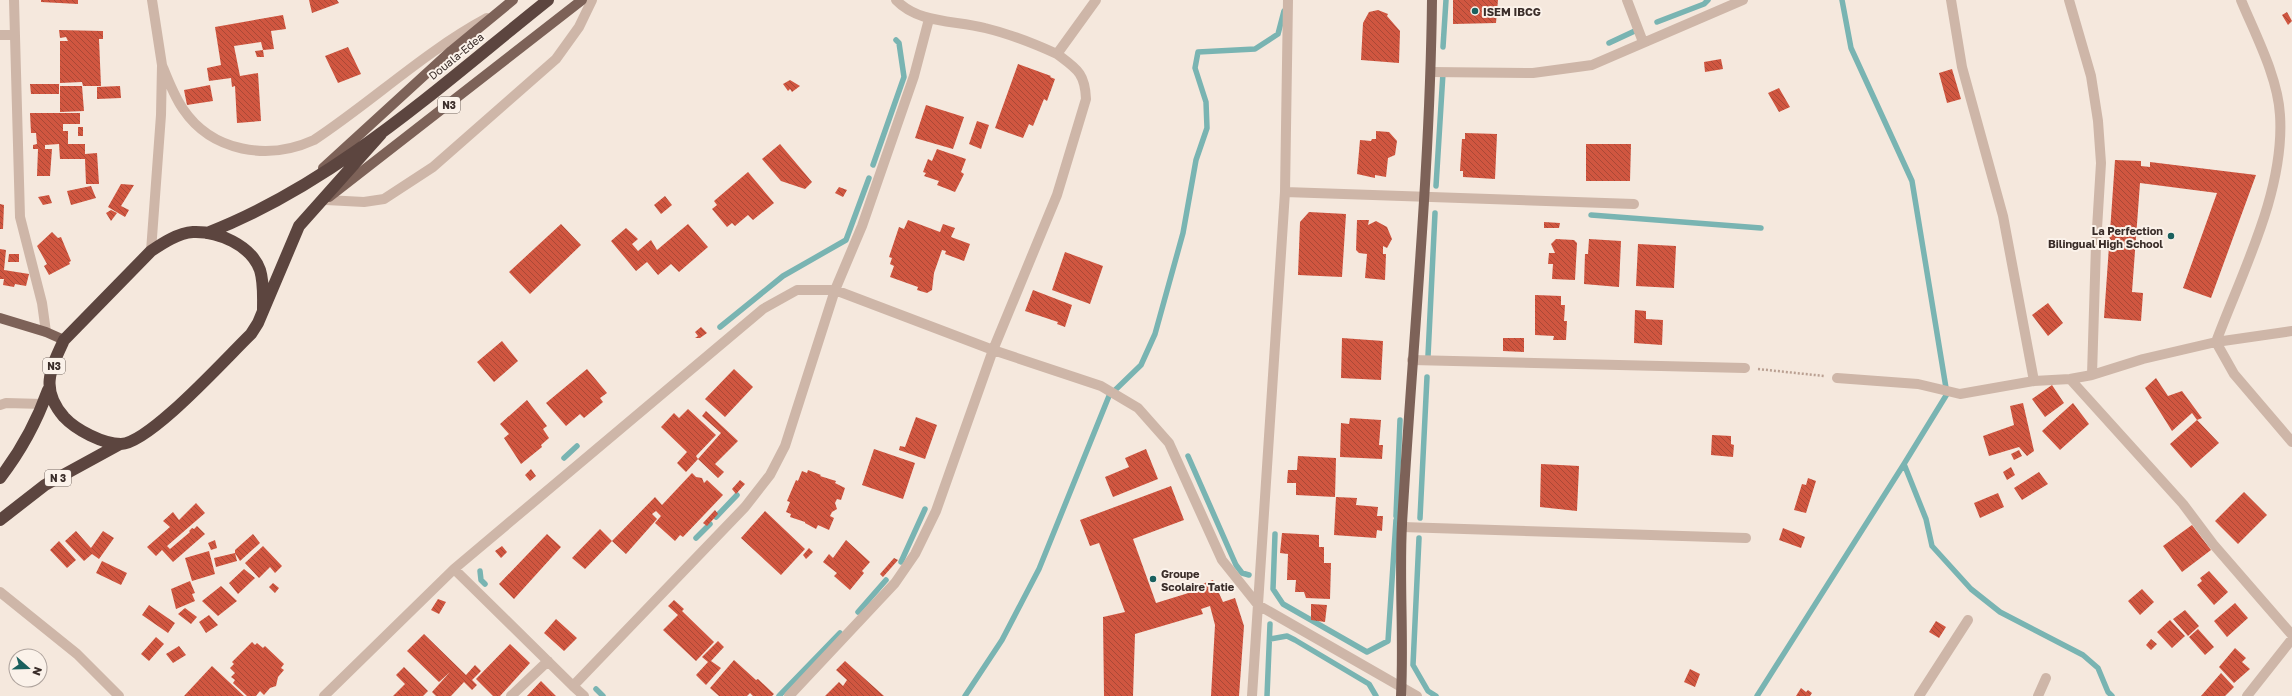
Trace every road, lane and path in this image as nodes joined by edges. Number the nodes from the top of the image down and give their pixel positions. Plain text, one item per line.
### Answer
1 (14, 0) edge
2 (152, 0) edge
3 (513, 0) edge
4 (548, 0) edge
5 (582, 0) edge
6 (592, 0) edge
7 (896, 0) edge
8 (1096, 0) edge
9 (1288, 0) edge
10 (1432, 0) edge
11 (1627, 0) edge
12 (1743, 0) edge
13 (1951, 0) edge
14 (2069, 0) edge
15 (2241, 0) edge
16 (492, 16) junction
17 (929, 19) junction
18 (0, 35) edge
19 (15, 35) junction
20 (1643, 42) junction
21 (1057, 54) junction
22 (162, 65) junction
23 (1431, 72) junction
24 (381, 134) junction
25 (308, 182) junction
26 (1285, 192) junction
27 (1425, 198) junction
28 (326, 200) junction
29 (1634, 204) dead end
30 (314, 206) junction
31 (207, 233) junction
32 (151, 251) junction
33 (835, 290) junction
34 (263, 310) junction
35 (0, 318) edge
36 (2292, 331) edge
37 (46, 332) junction
38 (64, 340) junction
39 (2216, 342) junction
40 (993, 350) junction
41 (1412, 360) junction
42 (1745, 368) joint
43 (2092, 375) junction
44 (1837, 378) joint
45 (2070, 379) junction
46 (2034, 381) junction
47 (48, 390) junction
48 (43, 404) junction
49 (0, 405) edge
50 (2292, 442) edge
51 (120, 444) junction
52 (0, 478) edge
53 (0, 520) edge
54 (1402, 527) junction
55 (1746, 538) dead end
56 (454, 569) junction
57 (0, 592) edge
58 (1258, 605) junction
59 (1968, 620) dead end
60 (2292, 635) edge
61 (2292, 639) edge
62 (548, 661) junction
63 (2046, 678) dead end
64 (573, 686) junction
65 (1401, 691) edge
66 (119, 696) edge
67 (324, 696) edge
68 (512, 696) edge
69 (584, 696) edge
70 (789, 696) edge
71 (1252, 696) edge
72 (1417, 696) edge
73 (1919, 696) edge
74 (2038, 696) edge
75 (2247, 696) edge

1 - 19 street
2 - 22 street
3 - 16 main road, N3
4 - 24 highway, Douala-Edea / N3
5 - 28 main road, N3
6 - 28 street
7 - 17 street
8 - 21 street
9 - 26 street
10 - 23 main road
11 - 20 street
12 - 20 street
13 - 46 street
14 - 43 street
15 - 39 street
16 - 22 street
16 - 25 main road, N3
17 - 21 street
17 - 33 street
18 - 19 street
19 - 37 street
20 - 23 street
21 - 40 street
22 - 32 street
23 - 27 main road
24 - 25 highway, N3
24 - 30 highway, N3
25 - 31 highway, N3
26 - 27 street
26 - 58 street
27 - 29 street
27 - 41 main road
28 - 30 main road, N3
30 - 34 highway, N3
31 - 32 highway, N3
31 - 34 highway, N3
32 - 38 highway, N3
33 - 40 street
33 - 56 street
33 - 64 street
34 - 51 highway, N3
35 - 37 main road
36 - 39 street
37 - 38 main road
38 - 47 highway, N3
39 - 43 street
39 - 50 street
40 - 58 street
40 - 70 street
41 - 42 street
41 - 54 main road
42 - 44 path
43 - 45 street
44 - 46 street
45 - 46 street
45 - 60 street
47 - 48 highway
47 - 51 highway, N3
48 - 49 street
48 - 52 highway
51 - 53 highway, N 3
54 - 55 street
54 - 65 main road
56 - 62 street
56 - 67 street
57 - 66 street
58 - 65 street
58 - 71 street
59 - 73 street
61 - 75 street
62 - 64 street
62 - 68 street
63 - 74 street
64 - 69 street
65 - 72 street

